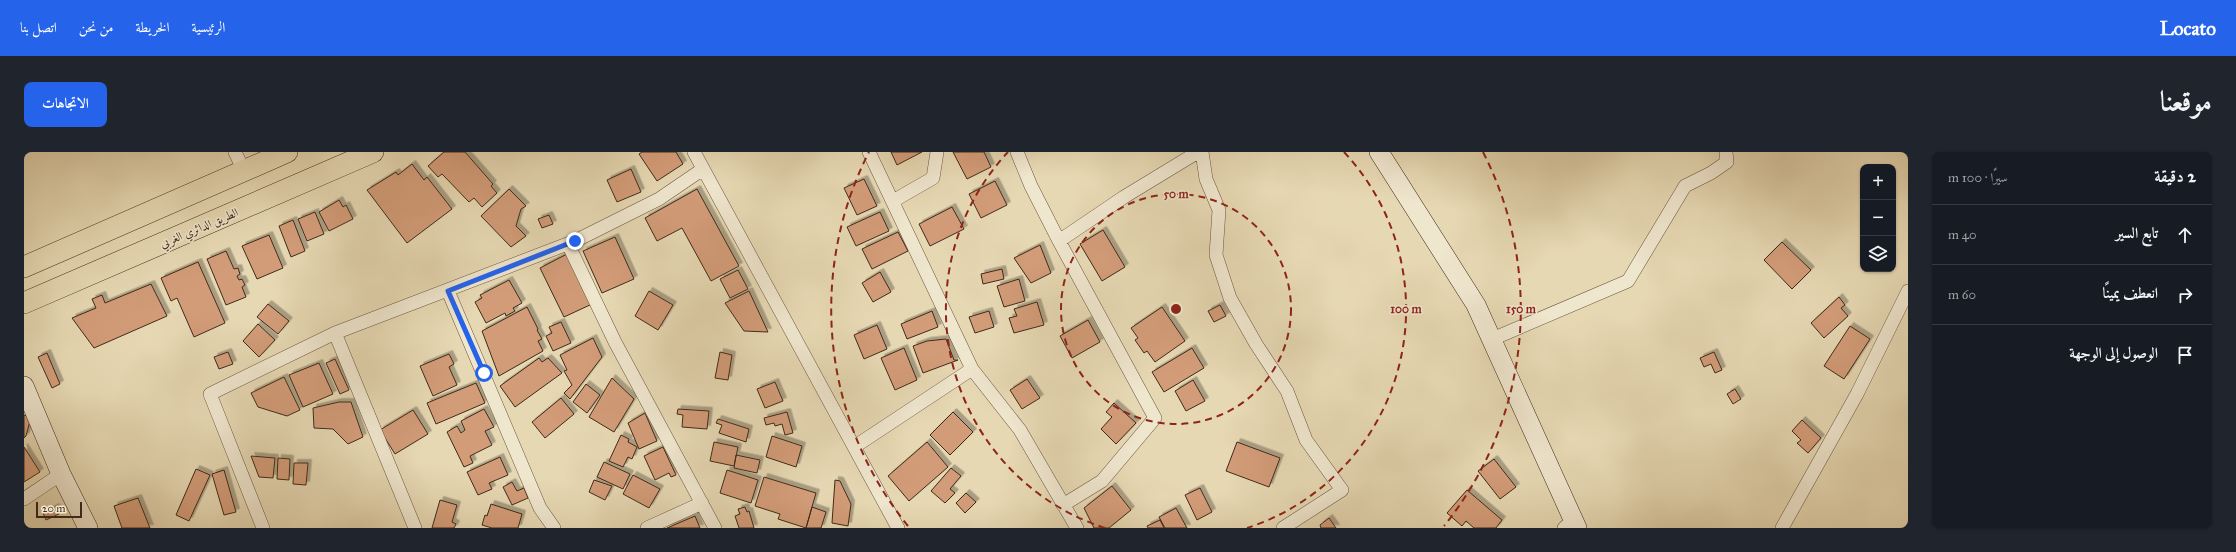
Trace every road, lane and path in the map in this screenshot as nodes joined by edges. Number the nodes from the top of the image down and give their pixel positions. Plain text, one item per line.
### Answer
1 (235, 152) edge
2 (287, 152) edge
3 (373, 152) edge
4 (694, 152) edge
5 (869, 152) edge
6 (937, 152) edge
7 (1017, 152) edge
8 (1198, 152) edge
9 (1202, 152) edge
10 (1379, 152) edge
11 (1726, 152) edge
12 (703, 169) junction
13 (244, 171) junction
14 (893, 201) junction
15 (1059, 241) junction
16 (568, 244) junction
17 (24, 267) edge
18 (448, 291) junction
19 (1908, 292) edge
20 (24, 303) edge
21 (335, 333) junction
22 (1490, 340) junction
23 (972, 369) junction
24 (24, 386) edge
25 (854, 447) junction
26 (61, 474) junction
27 (24, 499) edge
28 (702, 503) junction
29 (1063, 505) junction
30 (1571, 525) edge
31 (88, 528) edge
32 (263, 528) edge
33 (415, 528) edge
34 (554, 528) edge
35 (647, 528) edge
36 (715, 528) edge
37 (898, 528) edge
38 (1076, 528) edge
39 (1283, 528) edge
40 (1782, 528) edge

1 - 13 street
2 - 13 main road
3 - 20 main road, الطريق الدائري الغربي
4 - 12 street
5 - 14 street
6 - 14 street
7 - 15 street
8 - 15 street
9 - 39 street
10 - 22 street
11 - 22 street
12 - 16 street
12 - 25 street
13 - 17 main road
14 - 23 street
15 - 29 street
16 - 18 street
16 - 28 street
18 - 21 street
18 - 34 street
19 - 40 street
21 - 32 street
21 - 33 street
22 - 30 street
23 - 25 street
23 - 29 street
24 - 26 street
25 - 37 street
26 - 27 street
26 - 31 street
28 - 35 street
28 - 36 street
29 - 38 street

